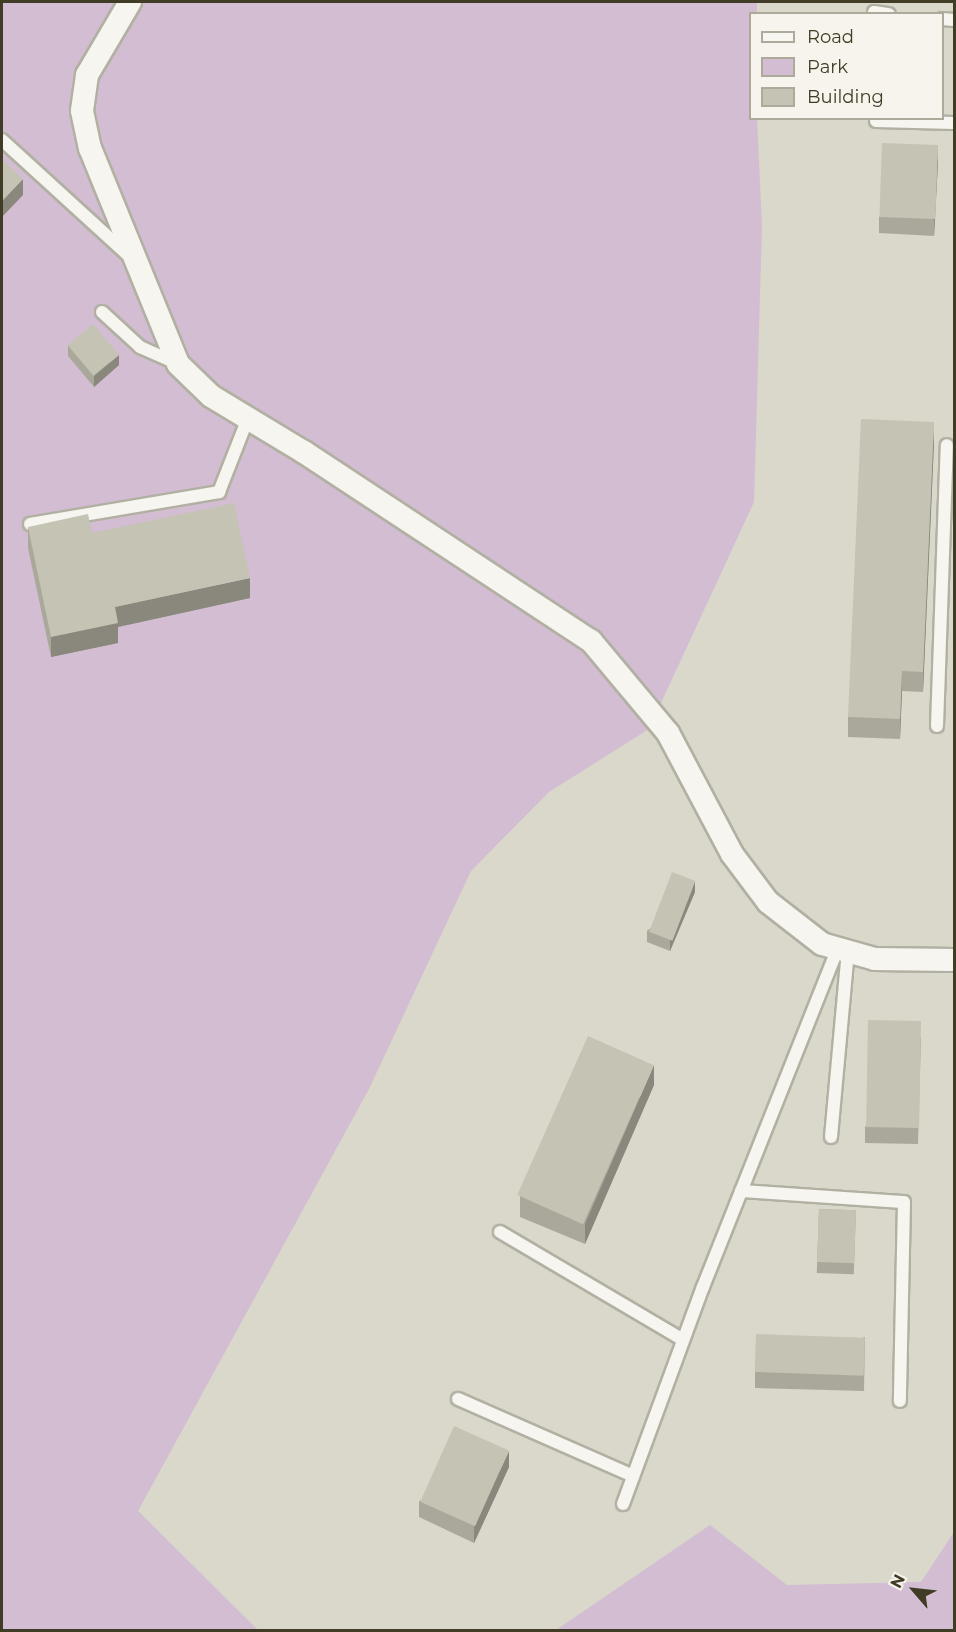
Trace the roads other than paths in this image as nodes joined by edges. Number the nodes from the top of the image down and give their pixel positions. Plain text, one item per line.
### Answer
1 (130, 2) edge
2 (876, 121) dead end
3 (954, 123) edge
4 (2, 140) edge
5 (137, 263) junction
6 (102, 312) dead end
7 (178, 364) junction
8 (248, 418) junction
9 (947, 445) dead end
10 (950, 472) edge
11 (30, 524) edge
12 (938, 726) dead end
13 (843, 950) junction
14 (954, 960) edge
15 (831, 1137) dead end
16 (741, 1191) junction
17 (500, 1232) dead end
18 (683, 1340) junction
19 (458, 1399) dead end
20 (900, 1401) dead end
21 (633, 1476) junction
22 (622, 1504) dead end

1 - 5 street
2 - 3 lane
4 - 5 lane
5 - 7 street
6 - 7 lane
7 - 8 street
8 - 11 lane
8 - 13 street
9 - 10 lane
10 - 12 lane
13 - 14 street
13 - 15 lane
13 - 16 lane
16 - 18 lane
16 - 20 lane
17 - 18 lane
18 - 21 lane
19 - 21 lane
21 - 22 lane

